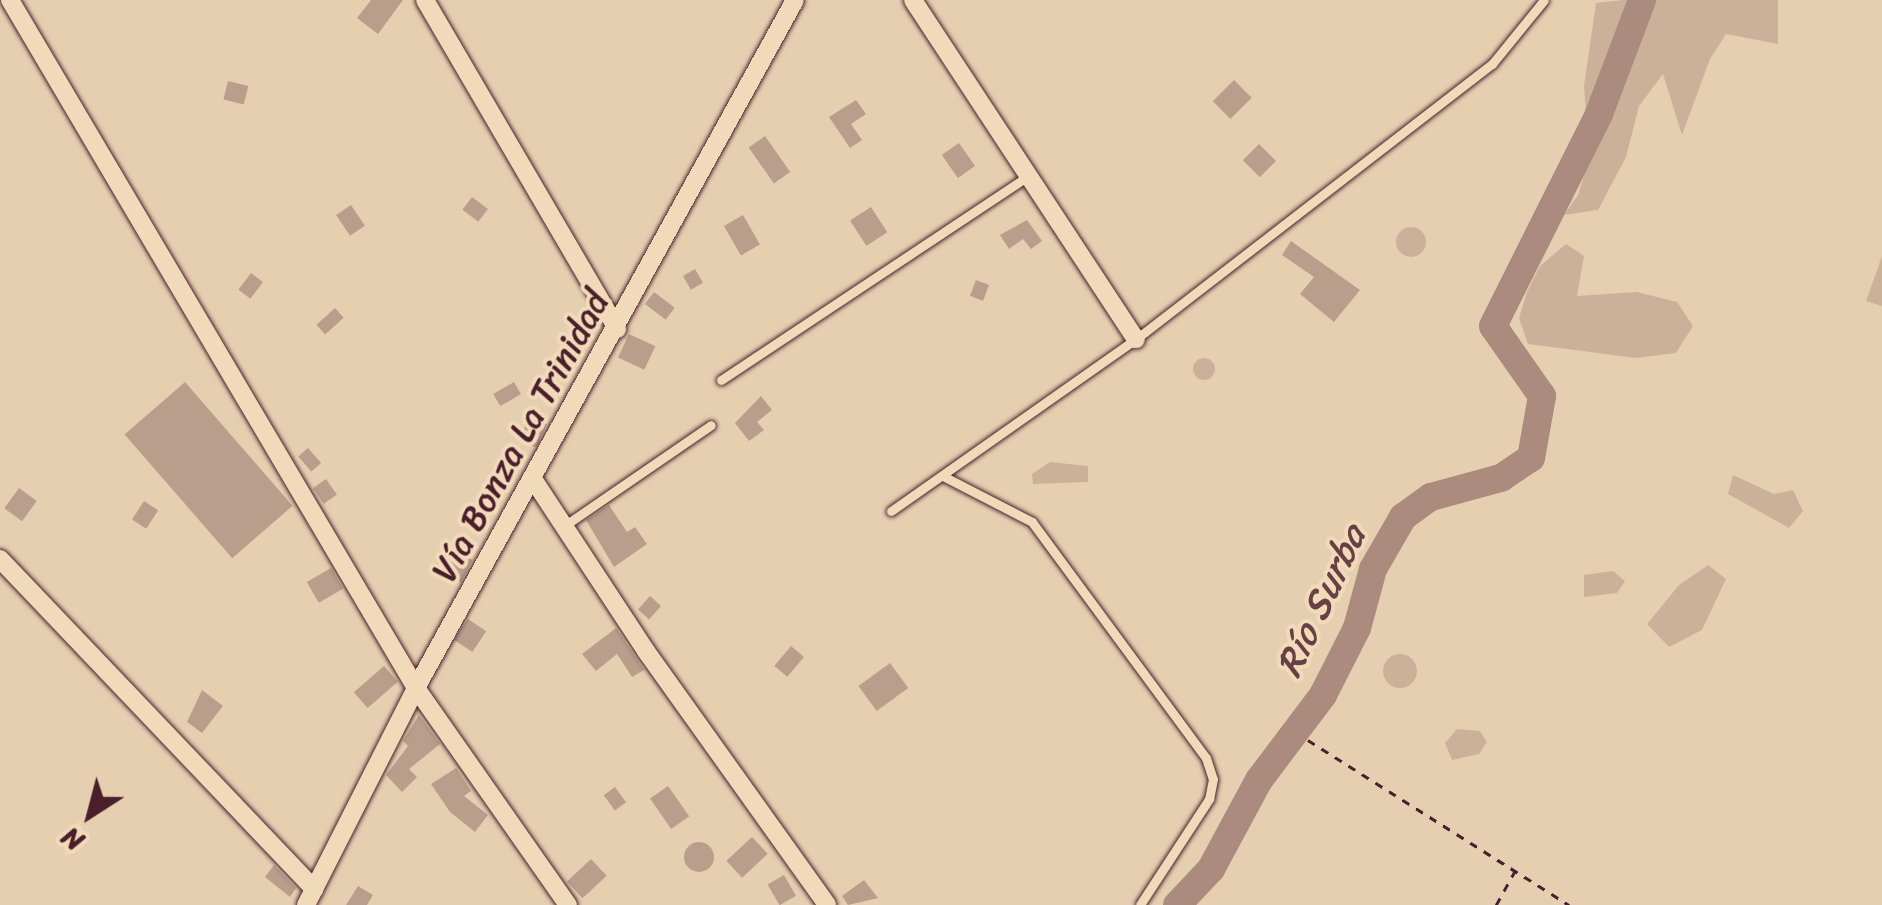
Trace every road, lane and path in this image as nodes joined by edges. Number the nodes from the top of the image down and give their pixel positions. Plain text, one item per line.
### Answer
1 (10, 0) edge
2 (425, 0) edge
3 (795, 0) edge
4 (913, 0) edge
5 (1544, 0) edge
6 (1030, 175) junction
7 (618, 329) junction
8 (1136, 339) junction
9 (722, 380) dead end
10 (711, 425) dead end
11 (945, 477) junction
12 (534, 479) junction
13 (891, 511) dead end
14 (564, 526) junction
15 (0, 559) edge
16 (416, 688) junction
17 (1308, 740) dead end
18 (1515, 871) junction
19 (310, 897) edge
20 (568, 905) edge
21 (827, 905) edge
22 (1140, 905) edge
23 (1496, 905) edge
24 (1569, 905) edge

1 - 16 street
2 - 7 street
3 - 7 street, Vía Bonza La Trinidad
4 - 6 street
5 - 8 lane
6 - 8 street
6 - 9 lane
7 - 12 street, Vía Bonza La Trinidad
8 - 11 lane
10 - 14 lane
11 - 13 lane
11 - 22 lane
12 - 14 street
12 - 16 street, Vía Bonza La Trinidad
14 - 21 street
15 - 19 street
16 - 19 street, Vía Bonza La Trinidad
16 - 20 street
17 - 18 path
18 - 23 path
18 - 24 path

